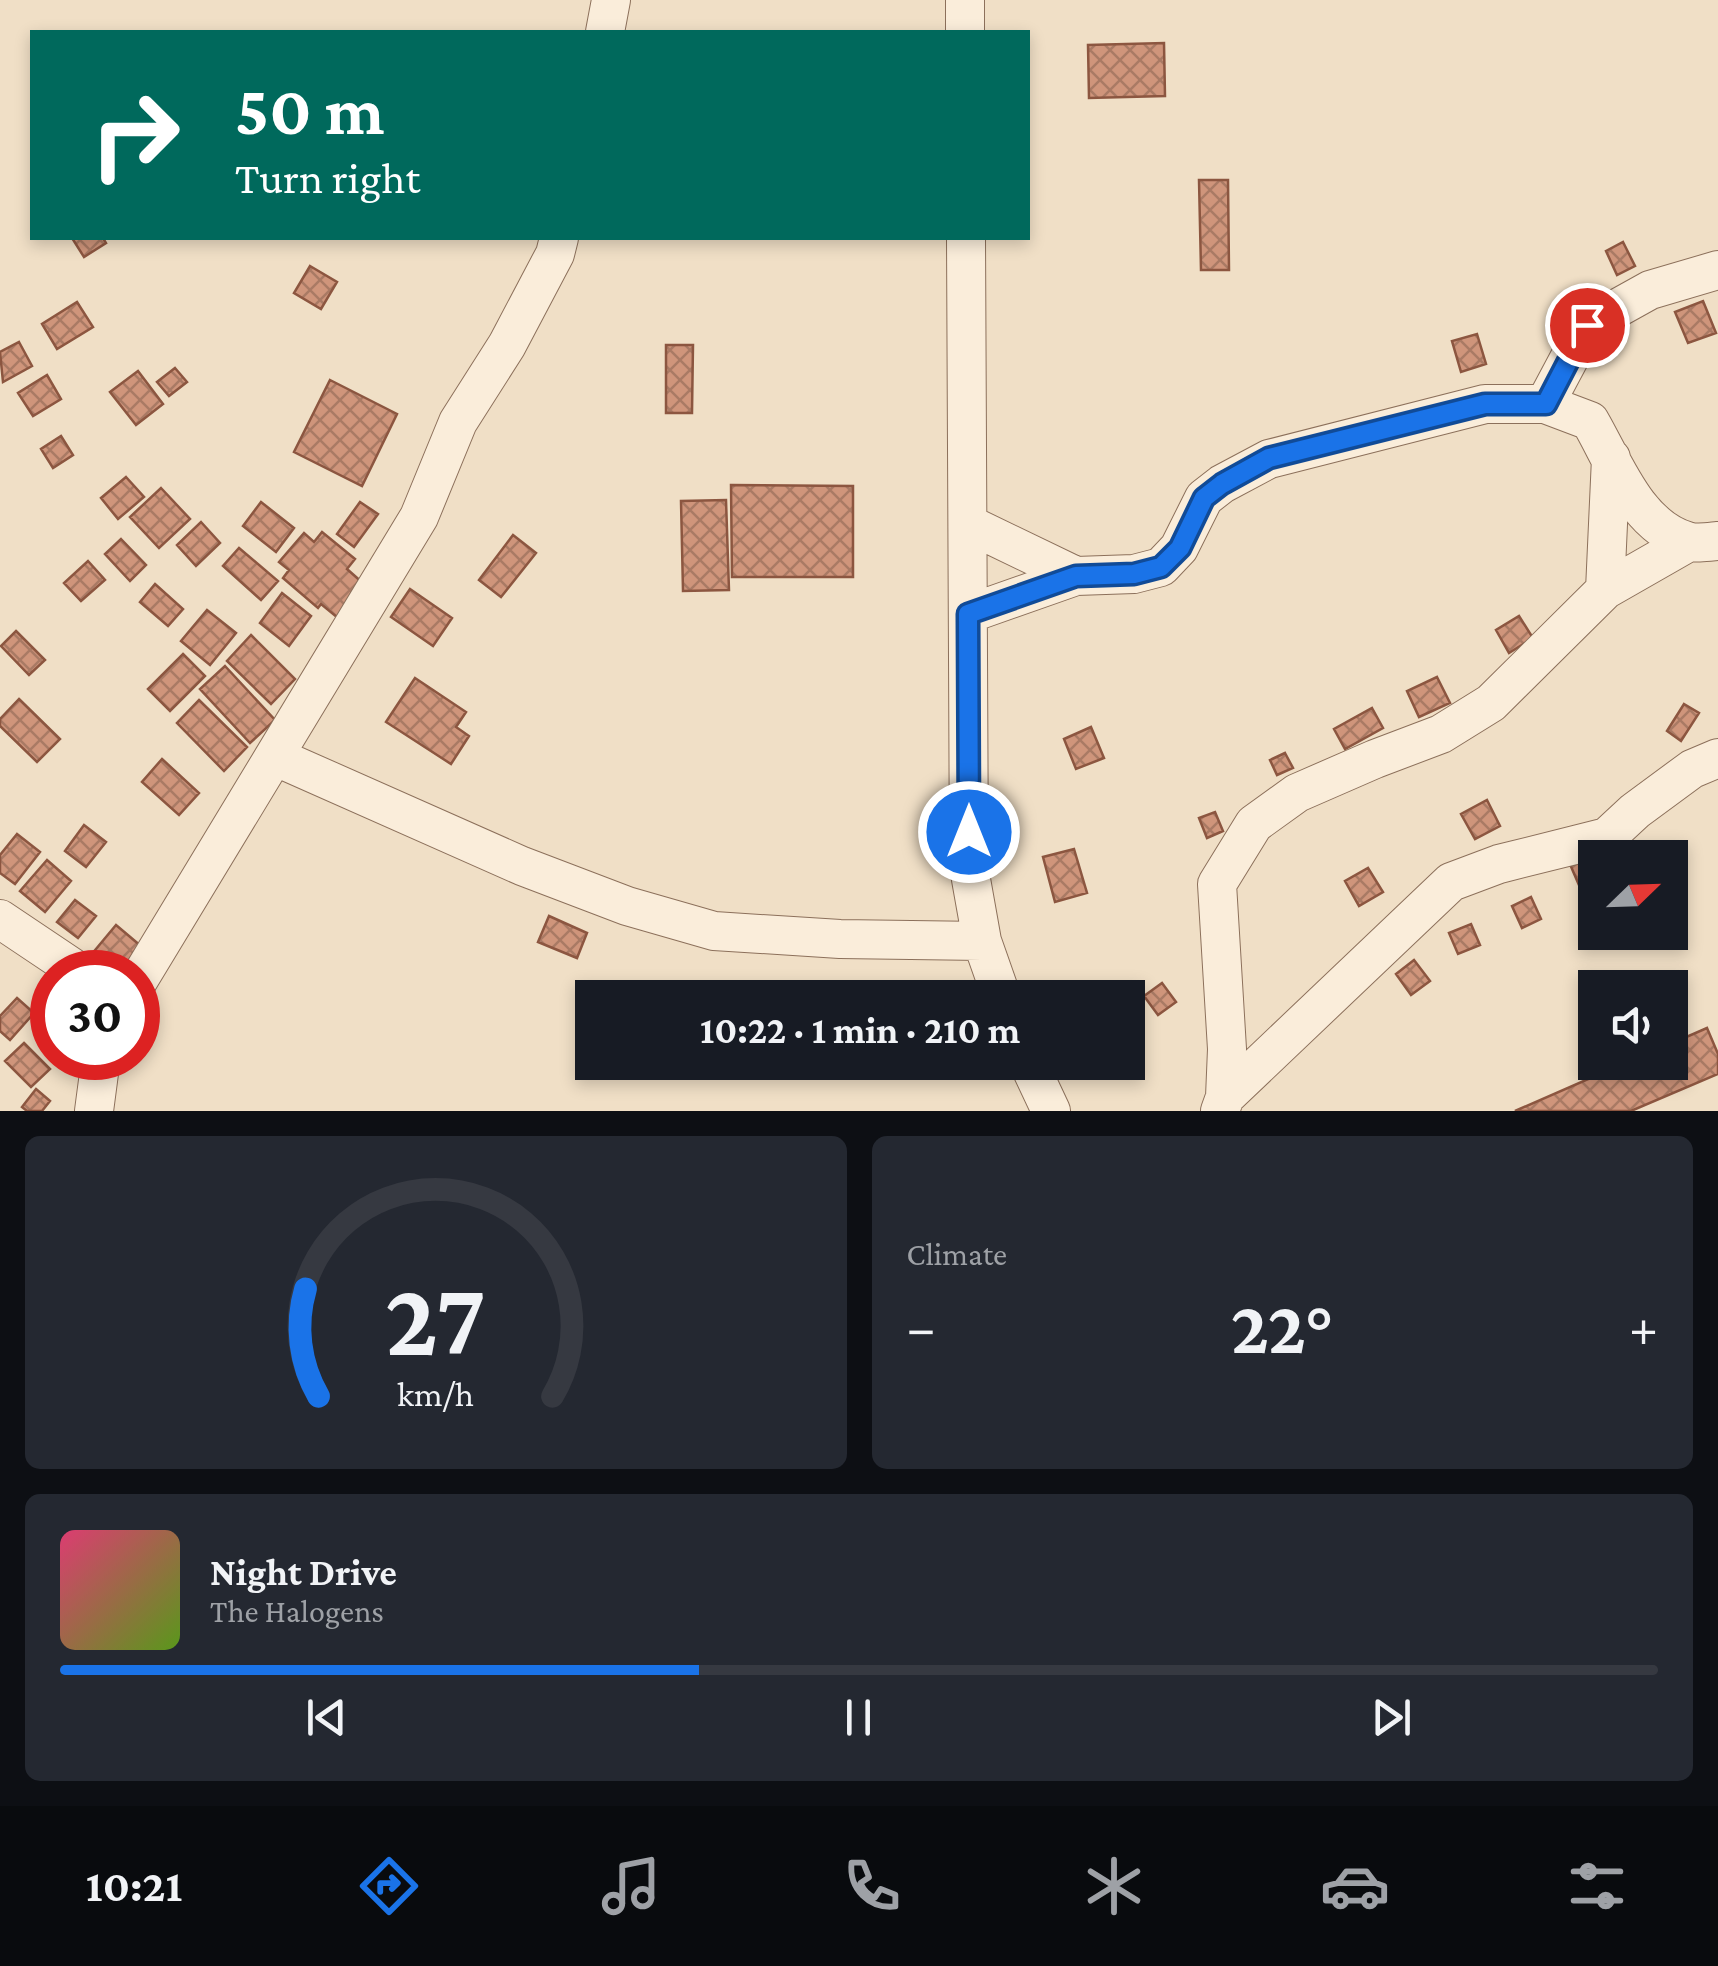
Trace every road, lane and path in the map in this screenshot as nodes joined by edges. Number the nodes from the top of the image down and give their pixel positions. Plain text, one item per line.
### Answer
1 (611, 0) edge
2 (965, 0) edge
3 (606, 30) edge
4 (965, 30) edge
5 (558, 240) edge
6 (966, 240) edge
7 (1718, 270) edge
8 (1546, 404) junction
9 (1611, 457) junction
10 (968, 524) junction
11 (1704, 542) edge
12 (1076, 576) junction
13 (1605, 590) junction
14 (968, 614) junction
15 (276, 757) junction
16 (1718, 758) edge
17 (0, 919) edge
18 (982, 941) junction
19 (46, 950) edge
20 (157, 950) edge
21 (996, 980) edge
22 (99, 1080) edge
23 (1036, 1080) edge
24 (1222, 1104) edge
25 (94, 1111) edge
26 (1051, 1111) edge

1 - 3 street
2 - 4 street
5 - 15 street
6 - 10 street
7 - 8 street
8 - 9 street
8 - 12 street
9 - 11 street
9 - 13 street
10 - 12 street
10 - 14 street
11 - 13 street
12 - 14 street
13 - 24 street
14 - 18 street
15 - 18 street
15 - 20 street
16 - 24 street
17 - 19 street
18 - 21 street
22 - 25 street
23 - 26 street

